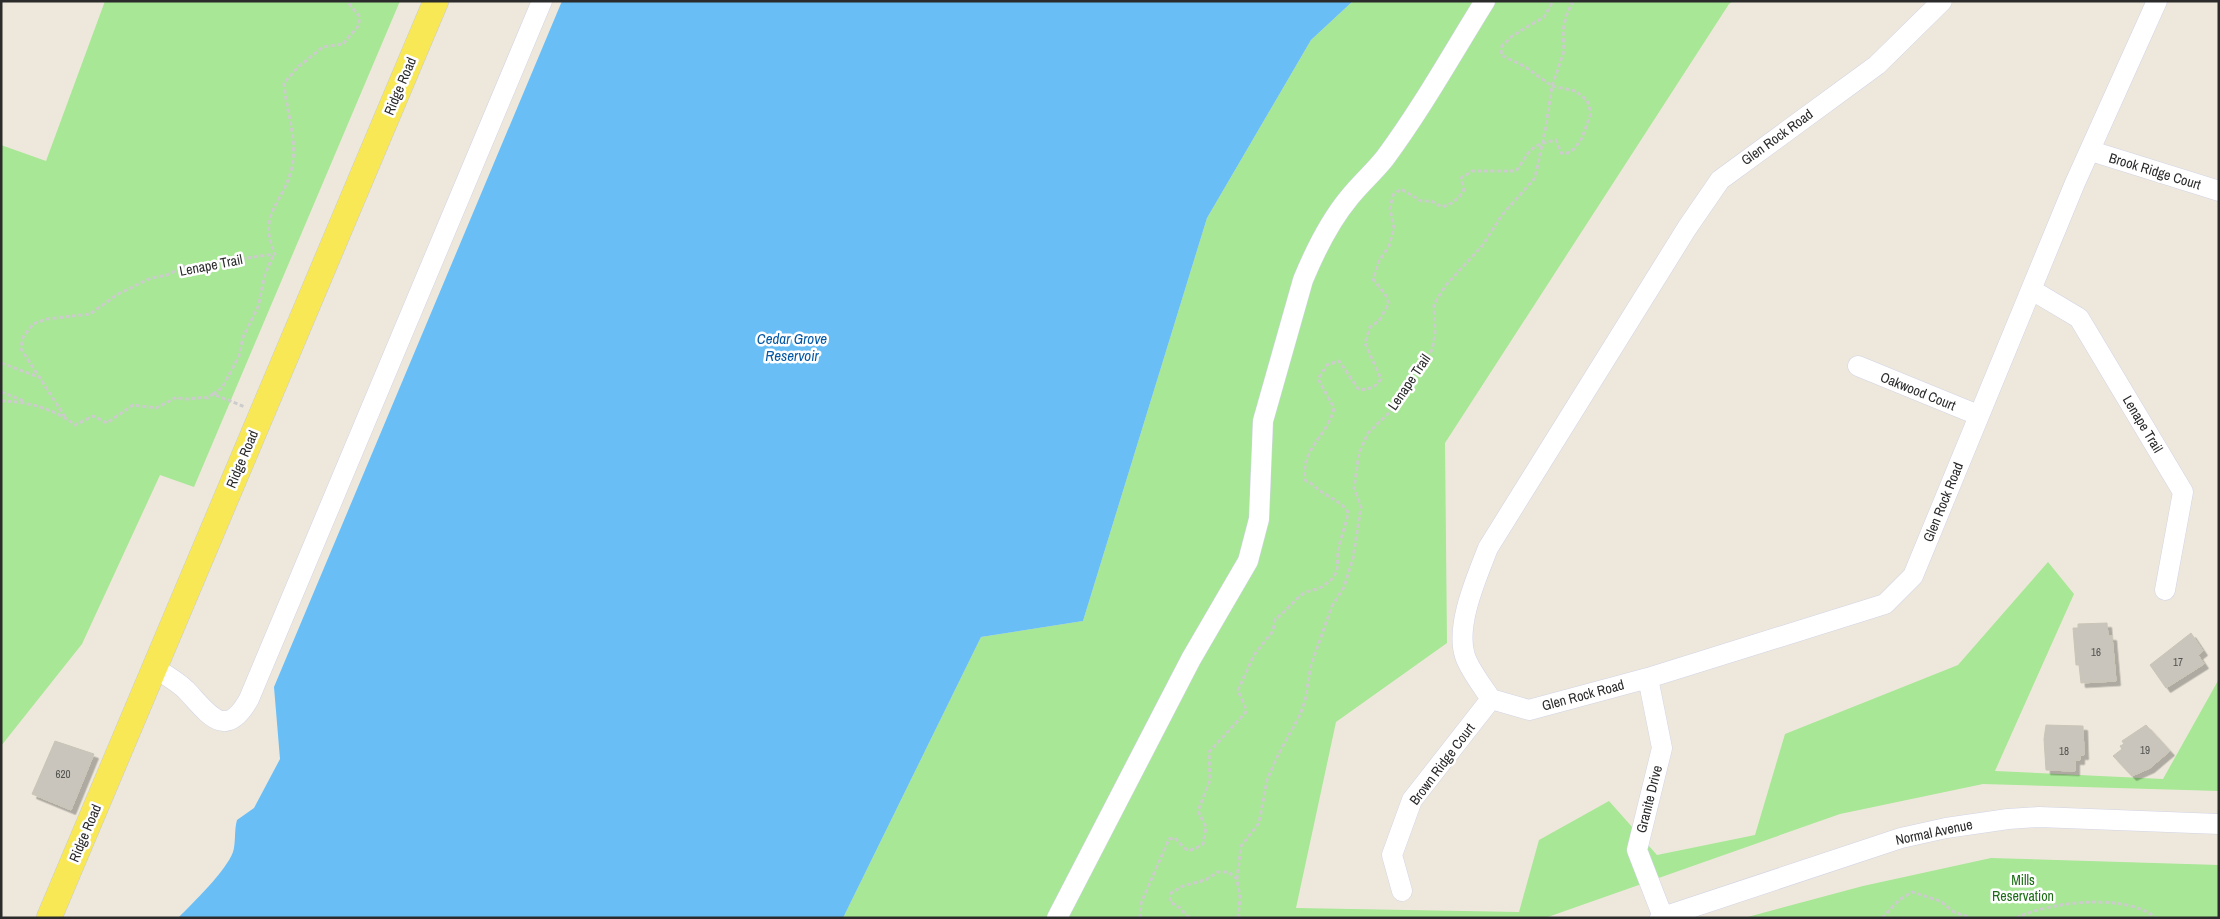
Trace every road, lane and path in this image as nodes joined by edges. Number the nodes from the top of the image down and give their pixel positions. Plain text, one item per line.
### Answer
1 (347, 1) edge
2 (436, 1) edge
3 (542, 1) edge
4 (1485, 1) edge
5 (1553, 1) edge
6 (1573, 1) edge
7 (1942, 1) edge
8 (2157, 1) edge
9 (1552, 86) junction
10 (1541, 143) junction
11 (2091, 151) junction
12 (2219, 191) edge
13 (274, 254) junction
14 (2032, 290) junction
15 (1, 363) edge
16 (1858, 366) dead end
17 (41, 378) junction
18 (1, 392) edge
19 (213, 394) junction
20 (1, 402) edge
21 (261, 414) junction
22 (1978, 415) junction
23 (64, 417) junction
24 (2164, 590) dead end
25 (154, 668) junction
26 (1648, 678) junction
27 (1491, 699) junction
28 (2219, 824) edge
29 (1237, 879) junction
30 (1402, 891) dead end
31 (1662, 917) edge
32 (49, 918) edge
33 (1058, 918) edge
34 (1140, 918) edge
35 (1189, 918) edge
36 (1238, 918) edge
37 (1882, 918) edge
38 (1970, 918) edge
39 (2016, 918) edge
40 (2156, 918) edge

1 - 13 path
2 - 21 main road, Ridge Road
3 - 25 street
4 - 33 street
5 - 9 path
6 - 9 path, Lenape Trail
7 - 27 street, Glen Rock Road
8 - 11 street, Glen Rock Road
9 - 10 path, Lenape Trail
9 - 10 path
10 - 29 path, Lenape Trail
10 - 34 path
11 - 12 street, Brook Ridge Court
11 - 14 street, Glen Rock Road
13 - 17 path, Lenape Trail
13 - 19 path
14 - 22 street, Glen Rock Road
14 - 24 street, Lenape Trail
15 - 17 path
16 - 22 street, Oakwood Court
17 - 23 path, Lenape Trail
18 - 23 path
19 - 21 path
19 - 23 path
20 - 23 path
21 - 25 main road, Ridge Road
22 - 26 street, Glen Rock Road
25 - 32 main road, Ridge Road
26 - 27 street, Glen Rock Road
26 - 31 street, Granite Drive
27 - 30 street, Brown Ridge Court
28 - 31 street, Normal Avenue
29 - 35 path
29 - 36 path, Lenape Trail
37 - 38 path
39 - 40 path

